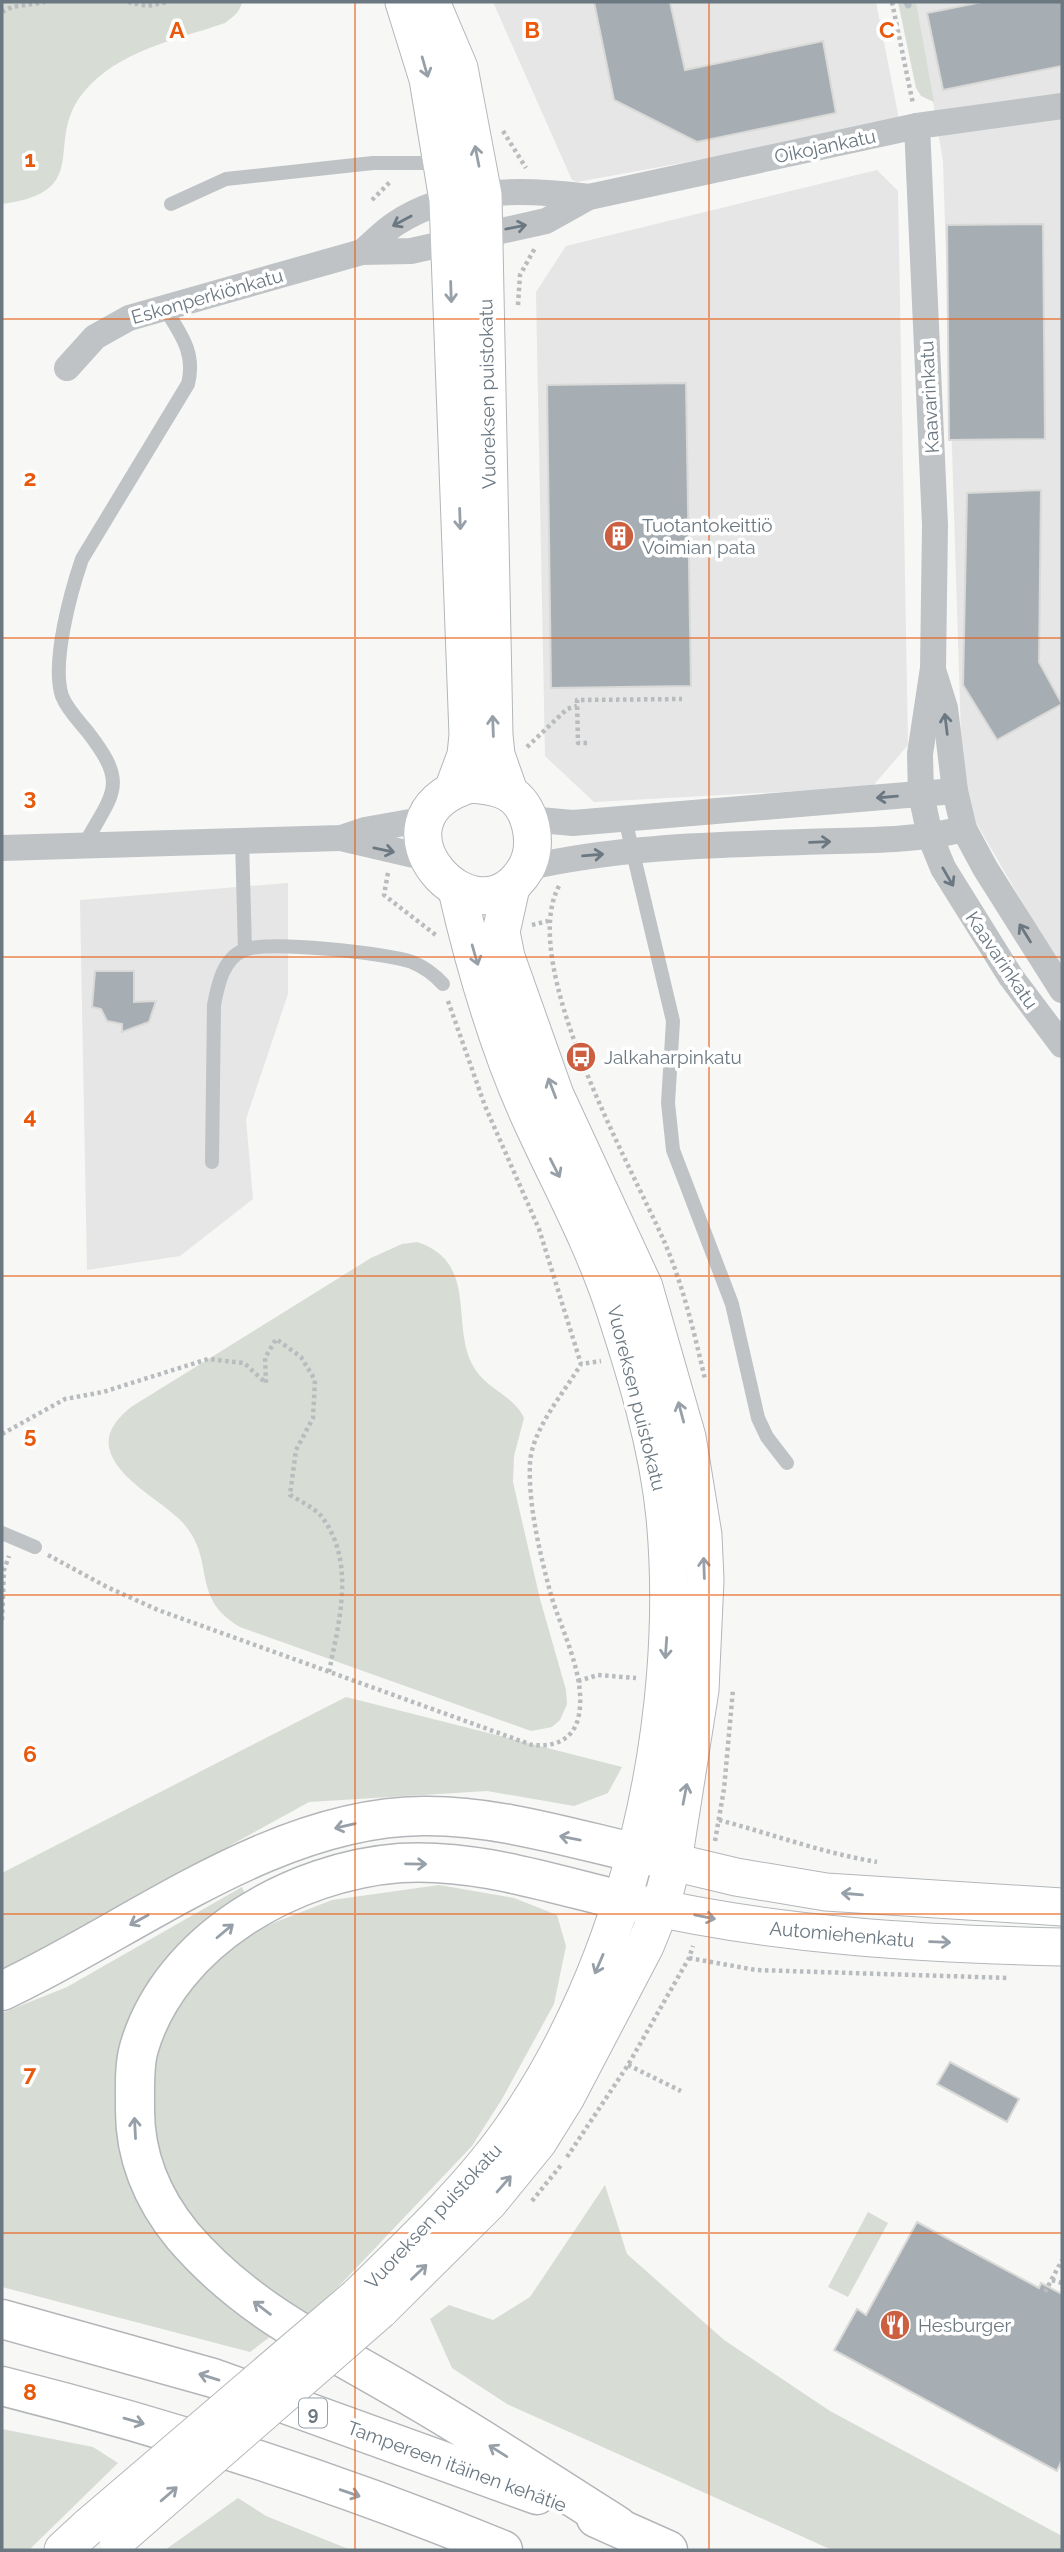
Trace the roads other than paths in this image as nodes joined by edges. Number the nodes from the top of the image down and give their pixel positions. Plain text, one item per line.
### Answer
1 (404, 2) edge
2 (431, 2) edge
3 (1062, 106) edge
4 (918, 126) junction
5 (444, 163) junction
6 (466, 197) junction
7 (589, 197) junction
8 (171, 204) dead end
9 (467, 237) junction
10 (362, 252) junction
11 (164, 307) junction
12 (67, 368) dead end
13 (933, 668) junction
14 (453, 790) junction
15 (955, 791) junction
16 (921, 794) junction
17 (519, 806) junction
18 (428, 819) junction
19 (625, 819) junction
20 (964, 829) junction
21 (930, 836) junction
22 (341, 838) junction
23 (242, 840) junction
24 (84, 845) junction
25 (2, 848) edge
26 (631, 851) junction
27 (427, 858) junction
28 (519, 878) junction
29 (457, 890) junction
30 (245, 950) junction
31 (443, 984) road end
32 (1062, 990) edge
33 (1062, 1045) edge
34 (212, 1162) dead end
35 (787, 1463) dead end
36 (2, 1533) edge
37 (35, 1547) road end
38 (654, 1857) junction
39 (642, 1905) junction
40 (1062, 1907) edge
41 (1062, 1947) edge
42 (2, 1991) edge
43 (2, 2319) edge
44 (2, 2386) edge
45 (2, 2396) edge
46 (69, 2403) junction
47 (618, 2526) junction
48 (105, 2538) edge
49 (63, 2550) edge
50 (503, 2550) edge
51 (667, 2550) edge

1 -> 5 main road, Vuoreksen puistokatu
6 -> 2 main road, Vuoreksen puistokatu
3 - 4 street, Oikojankatu
4 - 7 street, Oikojankatu
4 - 13 street, Kaavarinkatu
5 - 6 main road, Vuoreksen puistokatu
5 - 8 lane
6 - 7 street, Oikojankatu
6 - 9 main road, Vuoreksen puistokatu
6 -> 10 street, Eskonperkiönkatu
9 -> 7 street, Oikojankatu
9 - 10 street, Eskonperkiönkatu
9 -> 14 main road, Vuoreksen puistokatu
17 -> 9 main road, Vuoreksen puistokatu
10 - 11 street, Eskonperkiönkatu
11 - 12 street, Eskonperkiönkatu
11 - 24 lane
15 -> 13 street, Kaavarinkatu
13 - 16 street, Kaavarinkatu
14 - 17 main road
14 - 18 main road
15 - 16 street
15 - 20 street, Kaavarinkatu
16 -> 19 street
16 - 21 street, Kaavarinkatu
17 - 19 street
17 - 28 main road
18 - 22 street
18 - 27 main road
19 - 26 lane
20 - 21 street
32 -> 20 street, Kaavarinkatu
26 -> 21 street
21 -> 33 street, Kaavarinkatu
22 - 23 street
22 -> 27 street
23 - 24 street
23 - 30 lane
24 - 25 street
28 -> 26 street
26 - 35 lane
27 - 29 main road
28 - 29 main road
38 -> 28 main road, Vuoreksen puistokatu
29 -> 38 main road, Vuoreksen puistokatu
30 - 31 lane
30 - 34 lane
36 - 37 lane
38 - 39 main road, Vuoreksen puistokatu
40 -> 38 main road
38 -> 42 highway
39 -> 41 main road, Automiehenkatu
47 -> 39 highway
39 - 48 main road, Vuoreksen puistokatu, bridge
47 -> 43 highway, Tampereen itäinen kehätie / 9
44 - 46 highway
45 - 46 highway
46 -> 50 highway
47 - 51 highway, Tampereen itäinen kehätie / 9
48 - 49 main road, Vuoreksen puistokatu

